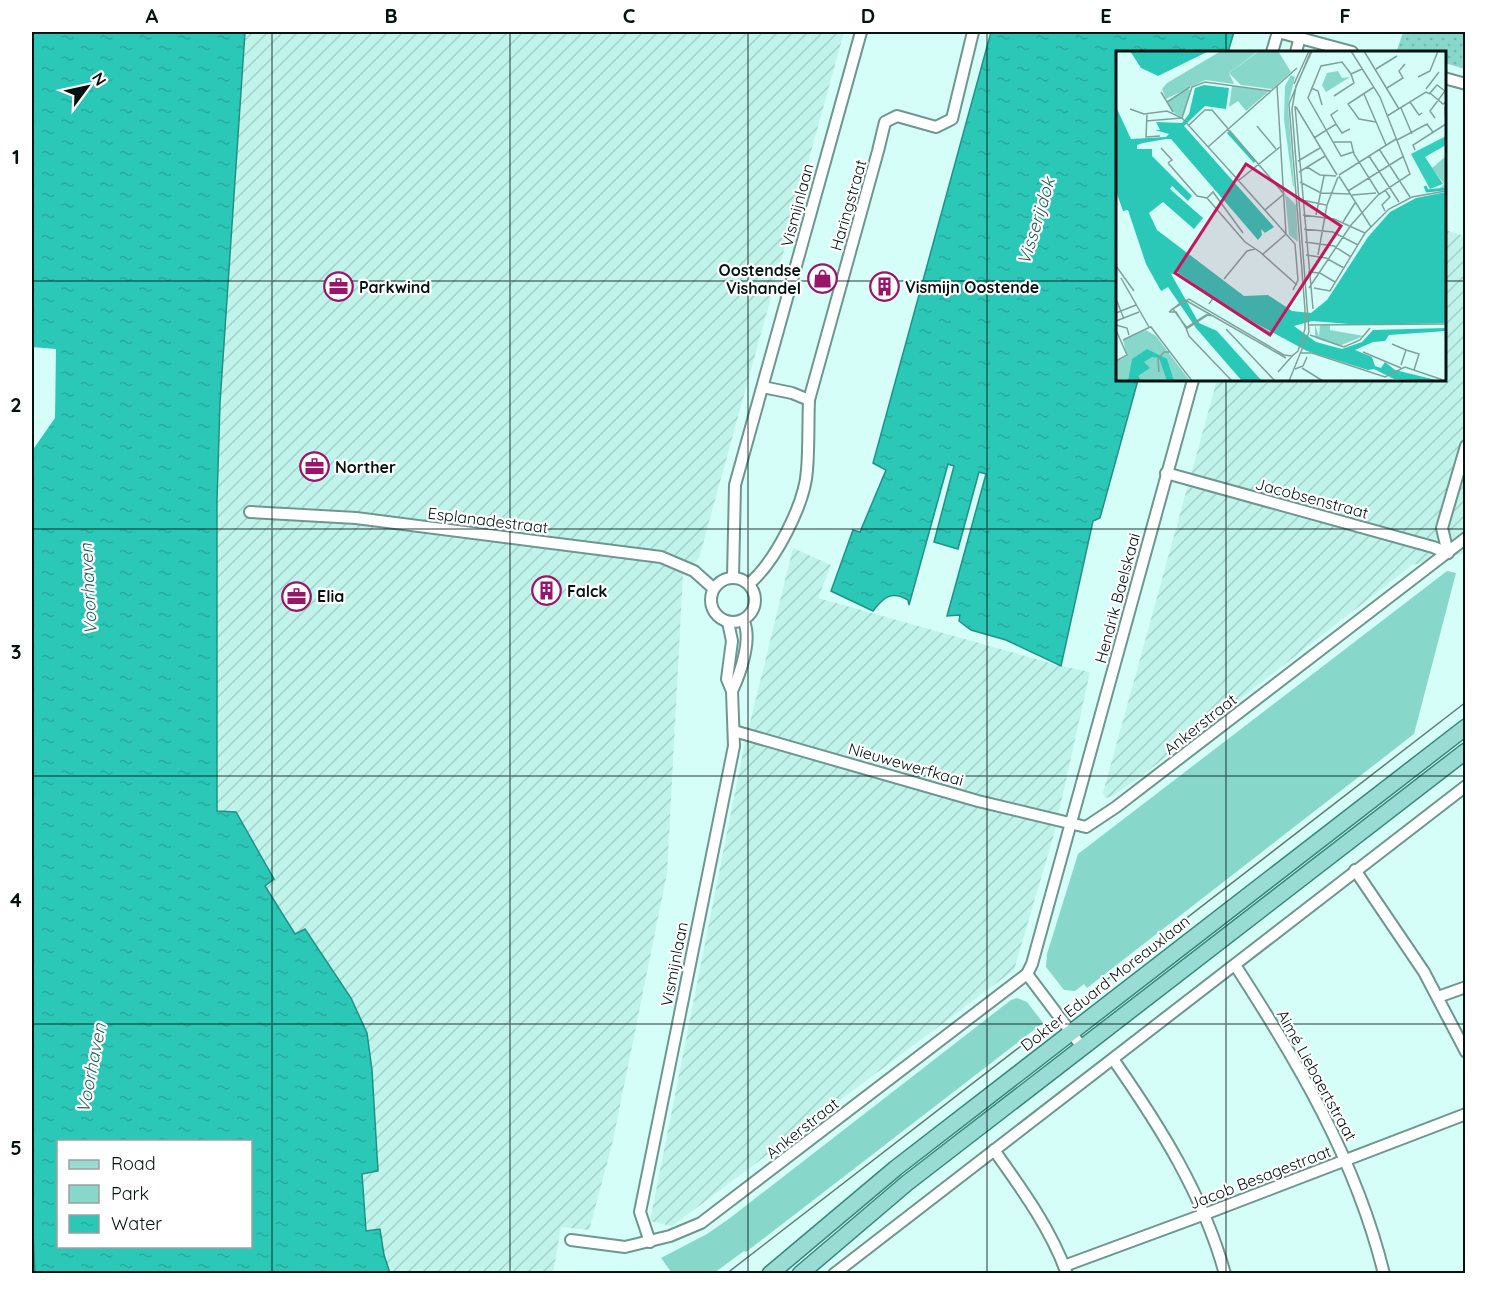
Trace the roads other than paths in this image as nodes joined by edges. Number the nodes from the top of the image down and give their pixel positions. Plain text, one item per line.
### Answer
1 (861, 32) edge
2 (974, 32) edge
3 (1278, 32) edge
4 (1301, 35) edge
5 (1272, 51) edge
6 (1296, 51) edge
7 (1349, 51) edge
8 (1446, 79) edge
9 (1466, 84) edge
10 (1193, 381) edge
11 (763, 387) junction
12 (809, 400) junction
13 (1466, 446) edge
14 (1167, 473) junction
15 (250, 512) dead end
16 (1466, 538) edge
17 (1448, 553) junction
18 (733, 577) junction
19 (749, 584) junction
20 (713, 588) junction
21 (743, 620) junction
22 (728, 622) junction
23 (732, 691) junction
24 (1466, 727) edge
25 (734, 731) junction
26 (1466, 751) edge
27 (1466, 786) edge
28 (1070, 824) junction
29 (1355, 870) junction
30 (1235, 965) junction
31 (1027, 974) junction
32 (1466, 987) edge
33 (1438, 998) junction
34 (1071, 1032) junction
35 (1082, 1047) junction
36 (1466, 1052) edge
37 (1113, 1059) junction
38 (1466, 1113) edge
39 (994, 1150) junction
40 (1346, 1159) junction
41 (1205, 1214) junction
42 (571, 1240) dead end
43 (650, 1242) junction
44 (846, 1270) edge
45 (1066, 1270) edge
46 (770, 1274) edge
47 (800, 1274) edge
48 (834, 1274) edge
49 (1225, 1274) edge
50 (1384, 1274) edge

1 - 11 street, Vismijnlaan
2 - 12 street, Haringstraat
3 - 4 street
3 - 5 street
4 - 6 street
4 - 7 street
8 - 9 street
10 - 14 street, Hendrik Baelskaai
11 - 12 street
11 - 18 street, Vismijnlaan
12 - 19 street
13 - 17 street
14 - 17 street, Jacobsenstraat
14 - 28 street, Hendrik Baelskaai
15 - 20 street, Esplanadestraat
16 - 17 street, Ankerstraat
17 - 28 street, Ankerstraat
18 - 19 street
18 - 20 street
19 - 21 street
20 - 22 street
21 - 22 street
21 - 23 street, Vismijnlaan
22 - 23 street, Vismijnlaan
23 - 25 street, Vismijnlaan
24 - 34 main road, Dokter Eduard Moreauxlaan
25 - 28 street, Nieuwewerfkaai
25 - 43 street, Vismijnlaan
26 - 35 main road
27 - 29 street
28 - 31 street
29 - 30 street
29 - 33 street
30 - 37 street
30 - 40 street, Aimé Liebaertstraat
31 - 34 street
31 - 43 street, Ankerstraat
32 - 33 street
33 - 36 street
34 - 35 street
34 - 46 main road, Dokter Eduard Moreauxlaan
35 - 47 main road
37 - 39 street
37 - 41 street
38 - 40 street, Jacob Besagestraat
39 - 44 street
39 - 45 street
40 - 41 street, Jacob Besagestraat
40 - 50 street, Aimé Liebaertstraat
41 - 45 street, Jacob Besagestraat
41 - 49 street
42 - 43 street, Ankerstraat
44 - 48 street

